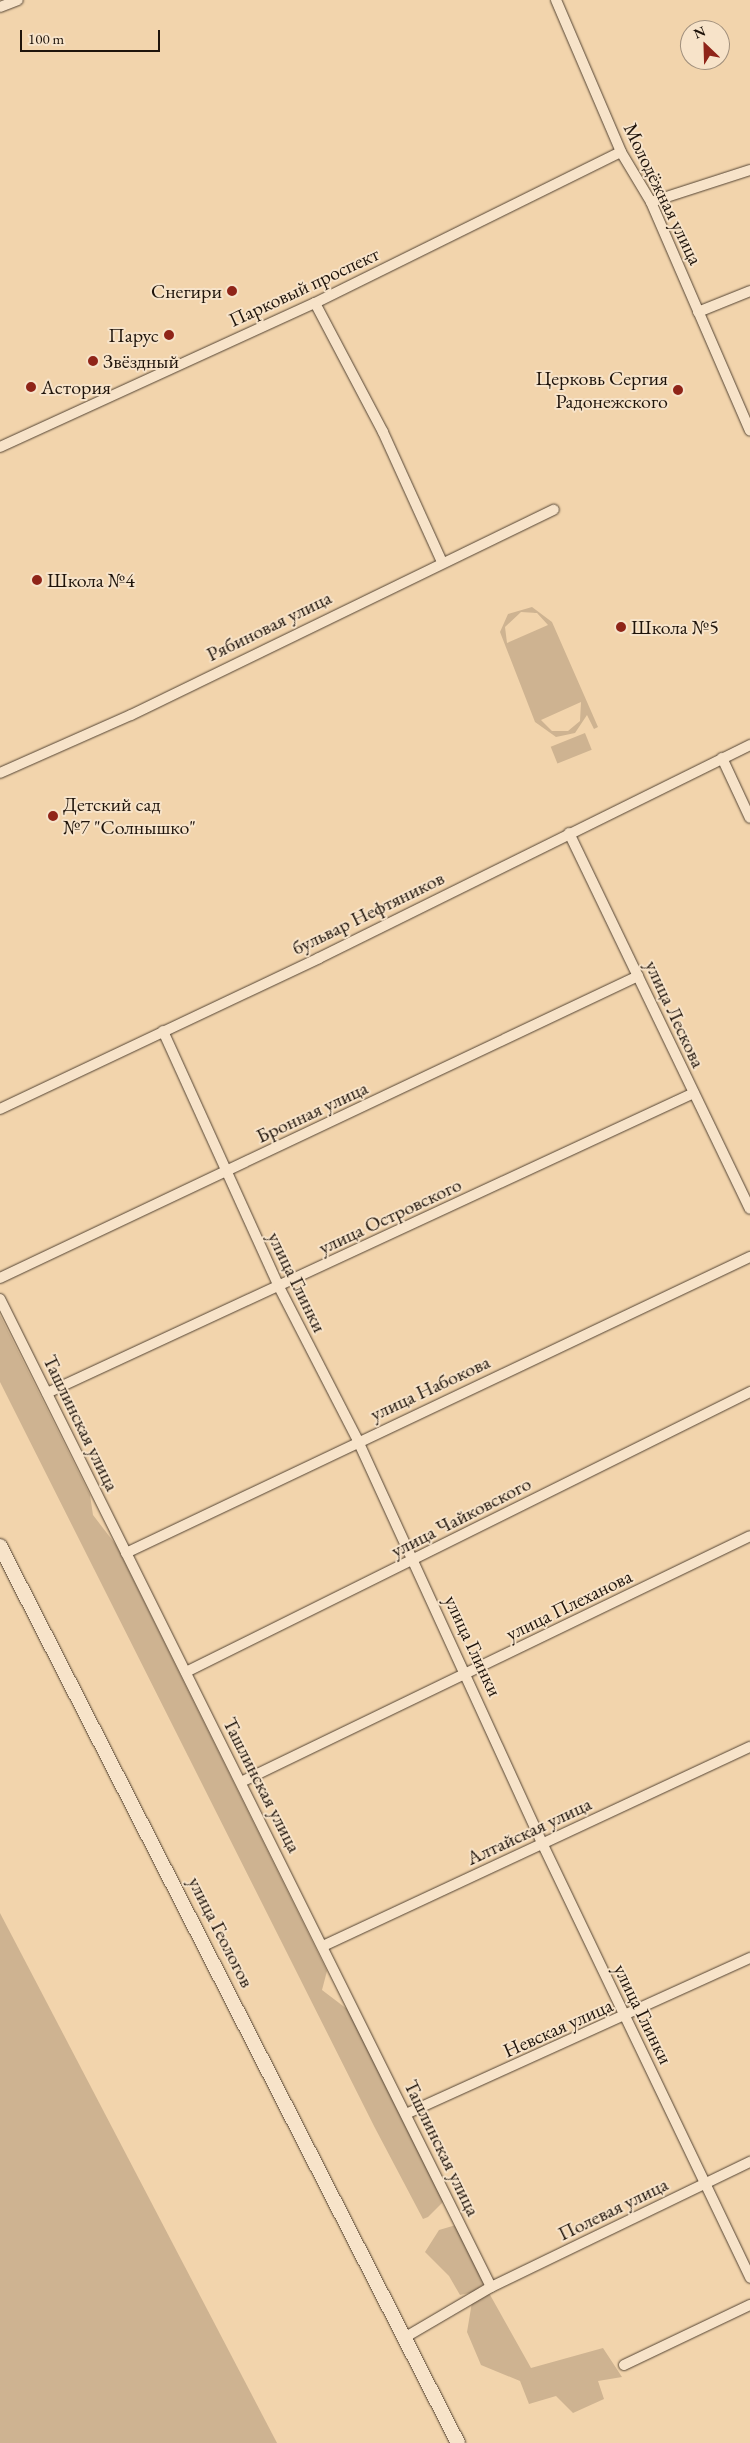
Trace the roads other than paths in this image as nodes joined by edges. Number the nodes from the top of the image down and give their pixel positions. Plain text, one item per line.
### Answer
1 (18, 0) edge
2 (556, 0) edge
3 (0, 7) edge
4 (621, 152) junction
5 (750, 170) edge
6 (651, 202) junction
7 (750, 291) edge
8 (314, 303) junction
9 (698, 312) junction
10 (750, 432) edge
11 (0, 447) edge
12 (554, 510) dead end
13 (442, 562) junction
14 (750, 745) edge
15 (722, 758) junction
16 (0, 774) edge
17 (750, 818) edge
18 (569, 833) junction
19 (638, 976) junction
20 (163, 1030) junction
21 (694, 1093) junction
22 (0, 1109) edge
23 (225, 1172) junction
24 (750, 1209) edge
25 (750, 1257) edge
26 (0, 1278) edge
27 (279, 1287) junction
28 (0, 1299) edge
29 (750, 1392) edge
30 (47, 1393) junction
31 (358, 1441) junction
32 (750, 1536) edge
33 (0, 1546) edge
34 (126, 1553) junction
35 (413, 1560) junction
36 (186, 1672) junction
37 (468, 1674) junction
38 (750, 1747) edge
39 (241, 1782) junction
40 (543, 1845) junction
41 (323, 1946) junction
42 (750, 1958) edge
43 (625, 2017) junction
44 (406, 2114) junction
45 (750, 2162) edge
46 (706, 2183) junction
47 (750, 2278) edge
48 (491, 2287) junction
49 (750, 2305) edge
50 (404, 2338) junction
51 (624, 2365) dead end
52 (458, 2443) edge

1 - 3 street
2 - 4 street, Молодёжная улица
4 - 6 street, Молодёжная улица
4 - 8 street, Парковый проспект
5 - 6 street
6 - 9 street, Молодёжная улица
7 - 9 street
8 - 11 street, Парковый проспект
8 - 13 street
9 - 10 street, Молодёжная улица
12 - 13 street, Рябиновая улица
13 - 16 street, Рябиновая улица
14 - 15 street, бульвар Нефтяников
15 - 17 street
15 - 18 street, бульвар Нефтяников
18 - 19 street, улица Лескова
18 - 20 street, бульвар Нефтяников
19 - 21 street, улица Лескова
19 - 23 street, Бронная улица
20 - 22 street, бульвар Нефтяников
20 - 23 street, улица Глинки
21 - 24 street, улица Лескова
21 - 27 street, улица Островского
23 - 26 street, Бронная улица
23 - 27 street, улица Глинки
25 - 31 street, улица Набокова
27 - 30 street, улица Островского
27 - 31 street, улица Глинки
28 - 30 street, Ташлинская улица
29 - 35 street, улица Чайковского
30 - 34 street, Ташлинская улица
31 - 34 street, улица Набокова
31 - 35 street, улица Глинки
32 - 37 street, улица Плеханова
33 - 50 main road, улица Геологов
34 - 36 street, Ташлинская улица
35 - 36 street, улица Чайковского
35 - 37 street, улица Глинки
36 - 39 street, Ташлинская улица
37 - 39 street, улица Плеханова
37 - 40 street, улица Глинки
38 - 40 street, Алтайская улица
39 - 41 street, Ташлинская улица
40 - 41 street, Алтайская улица
40 - 43 street, улица Глинки
41 - 44 street, Ташлинская улица
42 - 43 street, Невская улица
43 - 44 street, Невская улица
43 - 46 street, улица Глинки
44 - 48 street, Ташлинская улица
45 - 46 street, Полевая улица
46 - 47 street, улица Глинки
46 - 48 street, Полевая улица
48 - 50 street, Полевая улица
49 - 51 street
50 - 52 main road, улица Геологов

